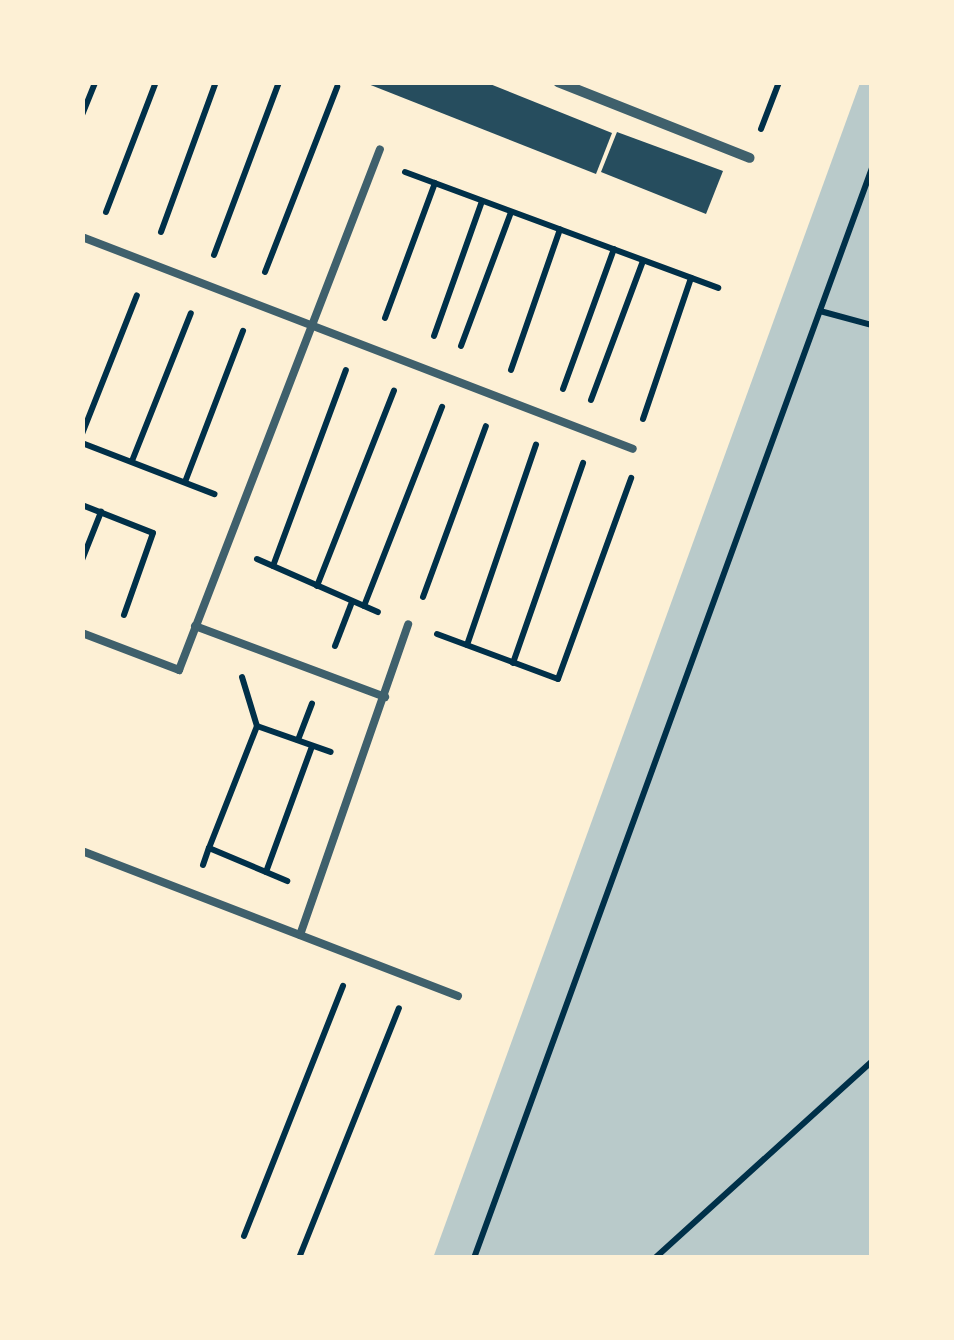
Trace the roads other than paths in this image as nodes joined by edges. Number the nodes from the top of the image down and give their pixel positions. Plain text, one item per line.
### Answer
1 (558, 82) edge
2 (380, 149) dead end
3 (750, 158) road end
4 (82, 237) edge
5 (312, 325) junction
6 (633, 449) road end
7 (411, 625) road end
8 (196, 626) junction
9 (82, 633) edge
10 (385, 696) junction
11 (82, 852) edge
12 (300, 935) junction
13 (458, 996) dead end

1 - 3 street
2 - 5 lane
4 - 5 lane
5 - 6 lane
5 - 8 lane
7 - 10 lane
8 - 9 lane
8 - 10 lane
10 - 12 lane
11 - 12 lane
12 - 13 lane

